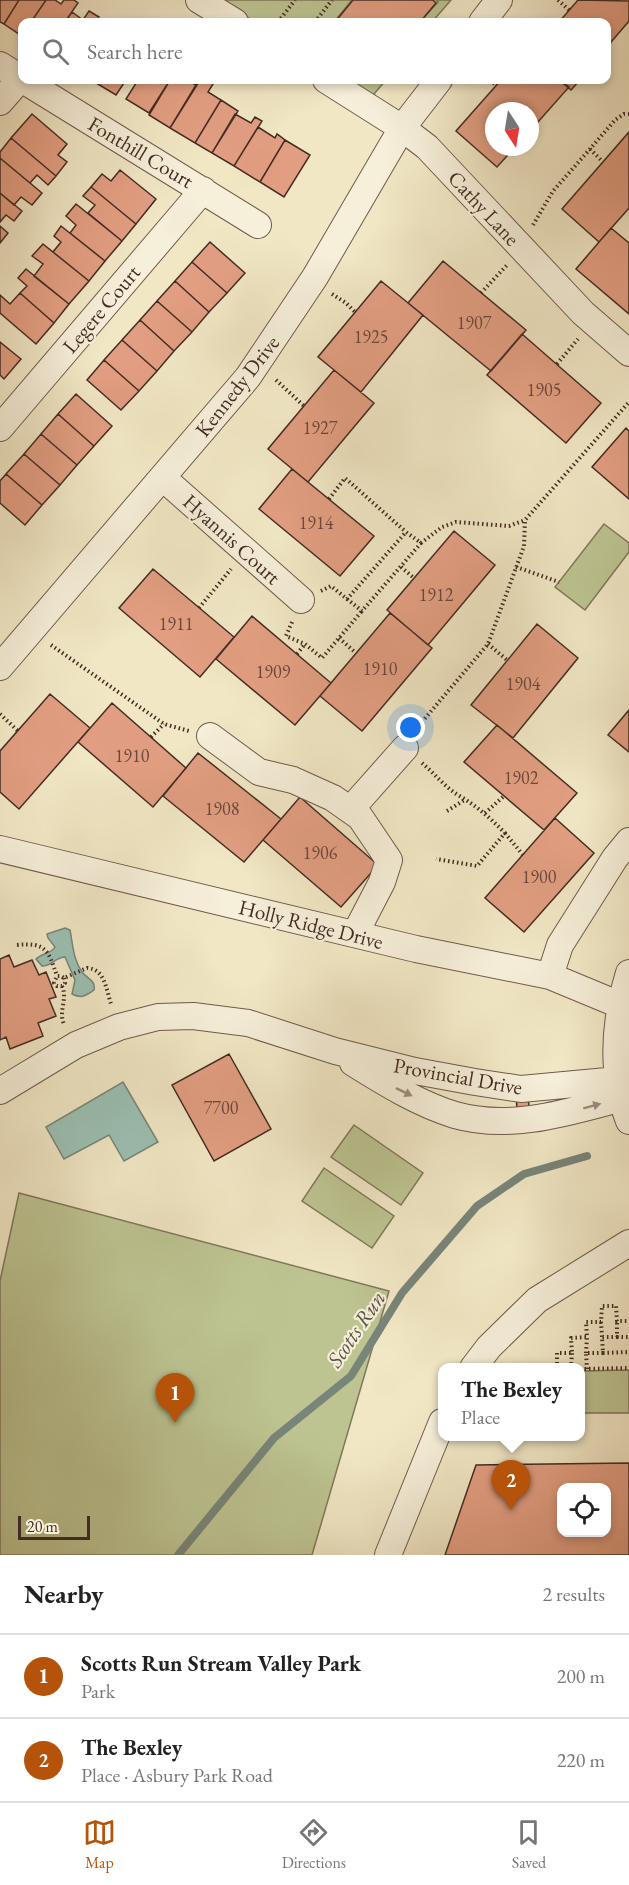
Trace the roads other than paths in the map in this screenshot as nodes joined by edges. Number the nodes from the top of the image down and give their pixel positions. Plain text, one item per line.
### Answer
1 (200, 0) edge
2 (499, 0) edge
3 (229, 18) edge
4 (485, 18) edge
5 (17, 75) edge
6 (32, 84) edge
7 (332, 84) edge
8 (436, 84) edge
9 (0, 102) edge
10 (402, 128) junction
11 (203, 190) junction
12 (258, 225) dead end
13 (629, 352) edge
14 (0, 428) edge
15 (163, 478) junction
16 (301, 600) road end
17 (0, 667) edge
18 (210, 736) road end
19 (405, 748) road end
20 (350, 810) junction
21 (629, 840) edge
22 (0, 849) edge
23 (355, 934) junction
24 (629, 973) edge
25 (550, 976) junction
26 (620, 1005) junction
27 (336, 1051) junction
28 (0, 1091) edge
29 (623, 1100) edge
30 (629, 1243) edge
31 (477, 1363) edge
32 (438, 1432) edge
33 (388, 1555) edge

1 - 3 street
2 - 4 street
5 - 9 street
6 - 11 street, Fonthill Court
7 - 10 street, Cathy Lane
8 - 10 street, Kennedy Drive
10 - 13 street, Cathy Lane
10 - 15 street, Kennedy Drive
11 - 12 street, Fonthill Court
11 - 14 street, Legere Court
15 - 16 street, Hyannis Court
15 - 17 street, Kennedy Drive
18 - 20 street
19 - 20 street
20 - 23 street
21 - 25 street
22 - 23 street, Holly Ridge Drive
23 - 25 street, Holly Ridge Drive
24 - 26 street
25 - 26 street, Holly Ridge Drive
26 - 29 street
27 - 28 street, Provincial Drive
27 - 29 street, Provincial Drive
27 -> 29 street, Provincial Drive
30 - 31 street
32 - 33 street

